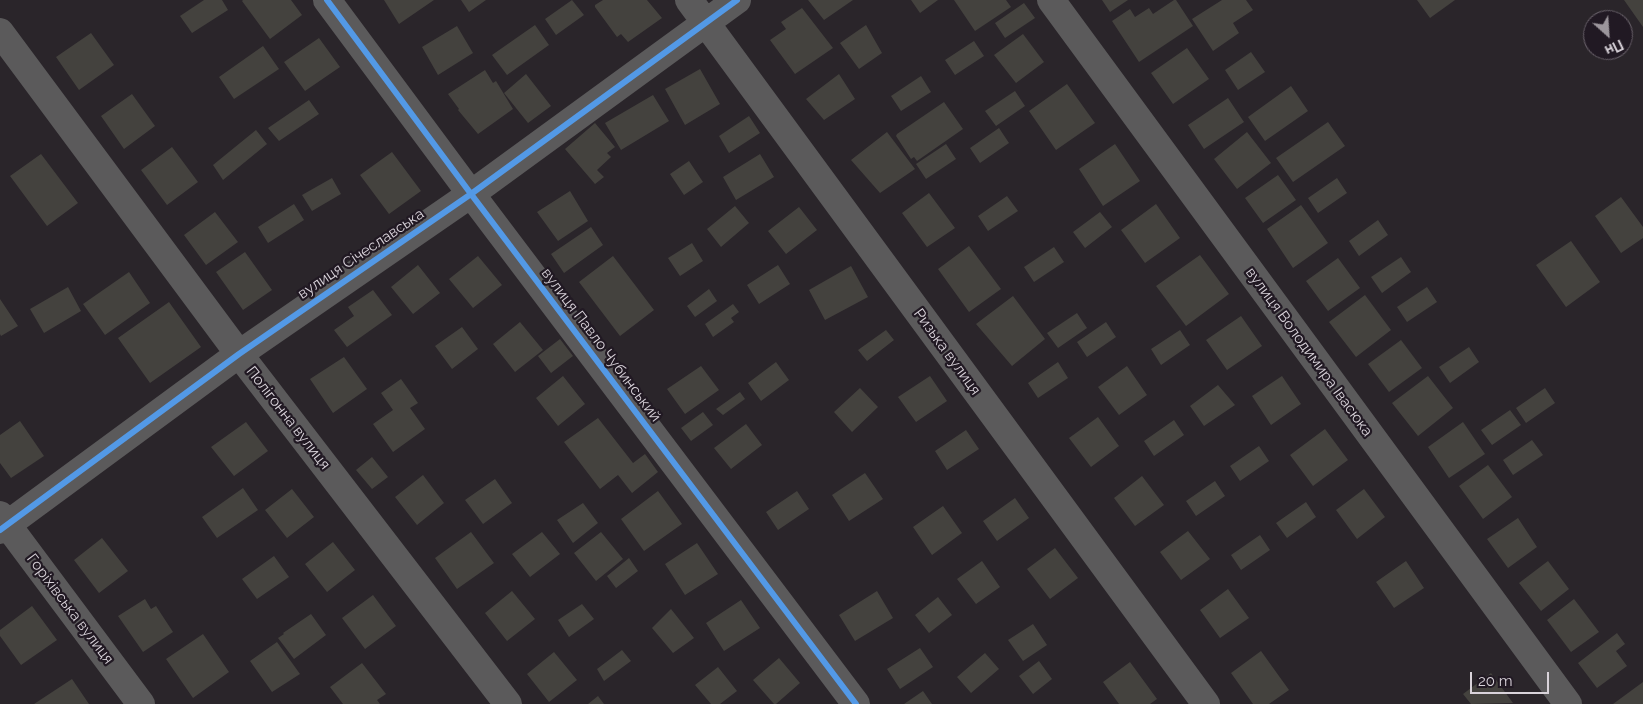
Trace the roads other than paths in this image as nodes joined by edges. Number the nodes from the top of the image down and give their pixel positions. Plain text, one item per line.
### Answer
1 (328, 0) edge
2 (689, 0) edge
3 (737, 0) edge
4 (1051, 0) edge
5 (706, 23) junction
6 (0, 32) edge
7 (471, 194) junction
8 (239, 354) junction
9 (2, 523) edge
10 (141, 704) edge
11 (508, 704) edge
12 (856, 704) edge
13 (1206, 704) edge
14 (1568, 704) edge

1 - 7 street, вулиця Павло Чубинський
2 - 5 street, Ризька вулиця
3 - 5 street, вулиця Січеславська
4 - 14 street, вулиця Володимира Івасюка
5 - 7 street, вулиця Січеславська
5 - 13 street, Ризька вулиця
6 - 8 street, Полігонна вулиця
7 - 8 street, вулиця Січеславська
7 - 12 street, вулиця Павло Чубинський
8 - 9 street, вулиця Січеславська
8 - 11 street, Полігонна вулиця
9 - 10 street, Горіхівська вулиця

